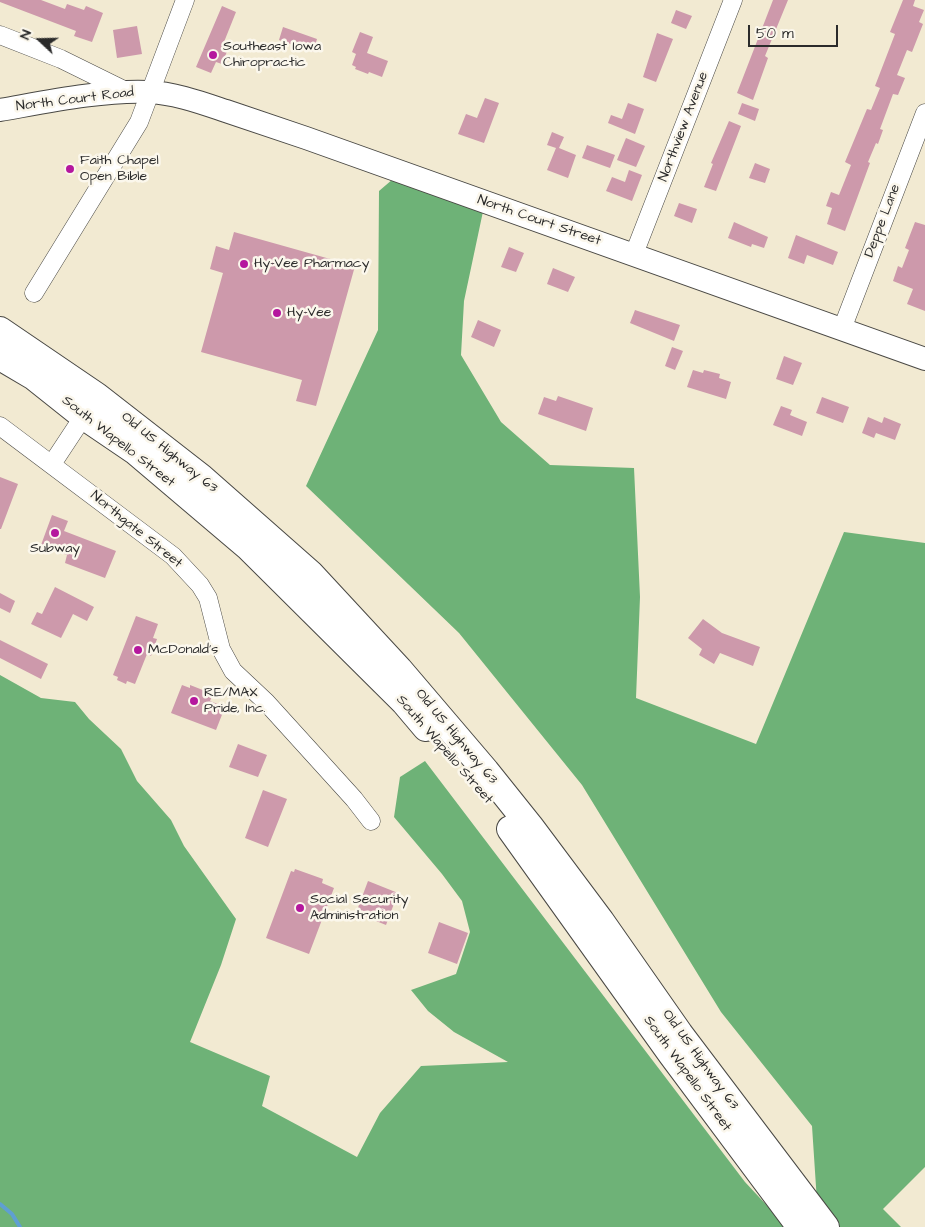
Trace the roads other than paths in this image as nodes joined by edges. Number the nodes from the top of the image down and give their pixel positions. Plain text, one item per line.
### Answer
1 (185, 0) edge
2 (733, 0) edge
3 (0, 35) edge
4 (128, 92) junction
5 (150, 92) junction
6 (0, 110) edge
7 (925, 113) edge
8 (634, 254) junction
9 (34, 293) dead end
10 (842, 329) junction
11 (0, 330) edge
12 (0, 357) edge
13 (925, 359) edge
14 (90, 406) junction
15 (0, 426) edge
16 (52, 464) junction
17 (371, 821) dead end
18 (800, 1227) edge
19 (826, 1227) edge

1 - 5 street
2 - 8 street, Northview Avenue
3 - 4 street
4 - 5 main road, North Court Road
4 - 6 main road, North Court Road
5 - 8 main road, North Court Street
5 - 9 street
7 - 10 street, Deppe Lane
8 - 10 main road, North Court Street
10 - 13 main road, North Court Street
11 - 14 highway, Old US Highway 63
12 - 14 highway, South Wapello Street
14 - 16 street
14 - 18 highway, South Wapello Street
14 - 19 highway, Old US Highway 63
15 - 16 street, Northgate Street
16 - 17 street, Northgate Street

